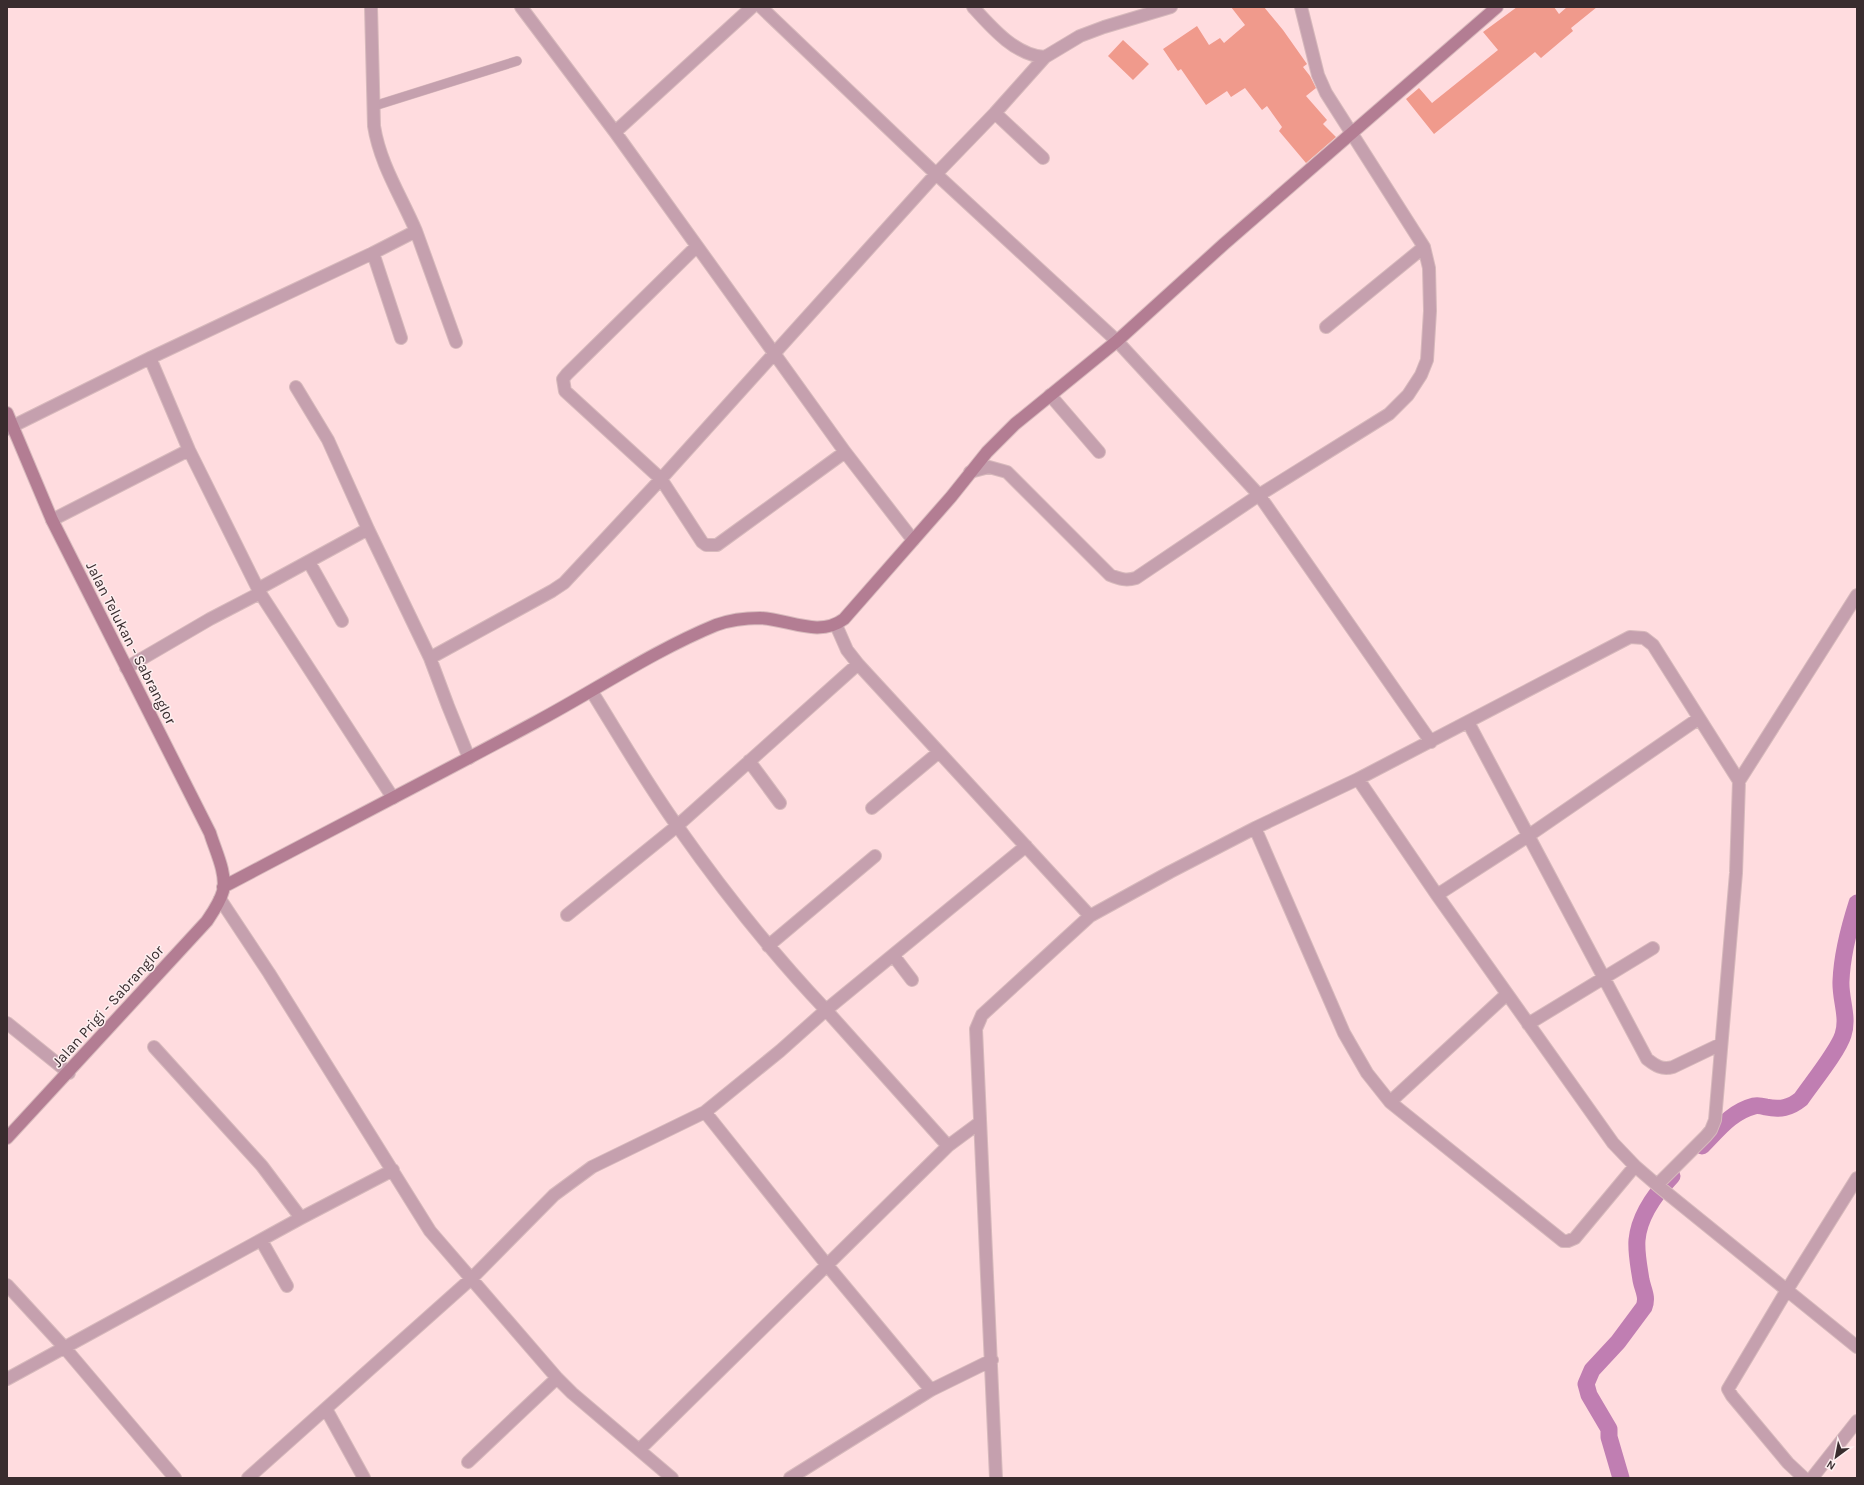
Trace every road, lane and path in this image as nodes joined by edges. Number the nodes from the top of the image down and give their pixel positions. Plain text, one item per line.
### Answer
1 (372, 7) edge
2 (521, 7) edge
3 (752, 7) edge
4 (761, 7) edge
5 (973, 7) edge
6 (1171, 7) edge
7 (1301, 7) edge
8 (1497, 7) edge
9 (1045, 57) junction
10 (517, 62) dead end
11 (380, 104) junction
12 (995, 113) junction
13 (615, 132) junction
14 (1353, 133) junction
15 (1043, 158) dead end
16 (936, 174) junction
17 (416, 231) junction
18 (697, 246) junction
19 (1424, 247) junction
20 (373, 253) junction
21 (1326, 327) dead end
22 (401, 338) dead end
23 (1117, 340) junction
24 (456, 342) dead end
25 (774, 352) junction
26 (150, 358) junction
27 (296, 387) dead end
28 (1050, 395) junction
29 (7, 413) edge
30 (10, 428) edge
31 (189, 450) junction
32 (845, 452) junction
33 (1099, 452) dead end
34 (970, 472) junction
35 (661, 479) junction
36 (1259, 495) junction
37 (52, 520) junction
38 (368, 529) junction
39 (913, 540) junction
40 (309, 562) junction
41 (259, 591) junction
42 (1857, 595) edge
43 (342, 621) dead end
44 (836, 625) junction
45 (430, 658) junction
46 (858, 664) junction
47 (126, 668) junction
48 (592, 692) junction
49 (1698, 719) junction
50 (1468, 722) junction
51 (1431, 742) junction
52 (939, 752) junction
53 (466, 759) junction
54 (748, 760) junction
55 (1358, 779) junction
56 (1739, 781) junction
57 (393, 798) junction
58 (780, 802) dead end
59 (872, 808) dead end
60 (677, 826) junction
61 (1255, 828) junction
62 (1528, 836) junction
63 (1026, 846) junction
64 (875, 856) dead end
65 (222, 893) junction
66 (1436, 895) junction
67 (567, 915) dead end
68 (1090, 916) junction
69 (768, 946) junction
70 (1653, 948) dead end
71 (893, 955) junction
72 (1605, 978) junction
73 (912, 980) dead end
74 (1507, 994) junction
75 (826, 1010) junction
76 (7, 1023) edge
77 (1528, 1024) junction
78 (1721, 1044) junction
79 (154, 1047) dead end
80 (69, 1073) junction
81 (1390, 1102) junction
82 (705, 1112) junction
83 (979, 1123) junction
84 (7, 1138) edge
85 (948, 1146) junction
86 (1635, 1166) junction
87 (393, 1170) junction
88 (1857, 1178) edge
89 (1658, 1185) junction
90 (300, 1218) junction
91 (261, 1240) junction
92 (827, 1265) junction
93 (472, 1278) junction
94 (7, 1285) edge
95 (287, 1286) dead end
96 (1787, 1290) junction
97 (64, 1347) junction
98 (1857, 1347) edge
99 (992, 1360) junction
100 (557, 1378) junction
101 (7, 1379) edge
102 (931, 1390) junction
103 (326, 1409) junction
104 (1857, 1422) edge
105 (640, 1449) junction
106 (468, 1462) dead end
107 (175, 1478) edge
108 (248, 1478) edge
109 (364, 1478) edge
110 (672, 1478) edge
111 (790, 1478) edge
112 (996, 1478) edge
113 (1804, 1478) edge
114 (1812, 1478) edge

1 - 11 street
2 - 13 street
3 - 13 street
4 - 16 street
5 - 9 street
6 - 9 street
7 - 14 street
8 - 14 street
9 - 12 street
10 - 11 lane
11 - 17 street
12 - 15 street
12 - 16 street
13 - 18 street
14 - 19 street
14 - 23 street
16 - 23 street
16 - 25 street
17 - 20 street
17 - 24 street
18 - 25 street
18 - 35 street
19 - 21 street
19 - 36 street
20 - 22 street
20 - 26 street
23 - 28 street
23 - 36 street
25 - 32 street
25 - 35 street
26 - 30 street
26 - 31 street
27 - 38 street
28 - 33 street
28 - 34 street
29 - 30 street, Jalan Telukan - Sabranglor
30 - 37 street, Jalan Telukan - Sabranglor
31 - 37 street
31 - 41 street
32 - 35 street
32 - 39 street
34 - 36 street
34 - 39 street
35 - 45 street
36 - 51 street
37 - 47 street, Jalan Telukan - Sabranglor
38 - 40 street
38 - 45 street
39 - 44 street
40 - 41 street
40 - 43 street
41 - 47 street
41 - 57 street
42 - 56 street
44 - 46 street
44 - 48 street
45 - 53 street
46 - 52 street
46 - 54 street
47 - 65 street, Jalan Telukan - Sabranglor
48 - 53 street
48 - 60 street
49 - 50 street
49 - 56 street
49 - 62 street
50 - 51 street
50 - 62 street
51 - 55 street
52 - 59 street
52 - 63 street
53 - 57 street
54 - 58 street
54 - 60 street
55 - 61 street
55 - 66 street
56 - 78 street
57 - 65 street
60 - 67 street
60 - 69 street
61 - 68 street
61 - 81 street
62 - 66 street
62 - 72 street
63 - 68 street
63 - 71 street
64 - 69 street
65 - 80 street, Jalan Prigi - Sabranglor
65 - 87 street
66 - 74 street
68 - 83 street
69 - 75 street
70 - 72 street
71 - 73 street
71 - 75 street
72 - 77 street
72 - 78 street
74 - 77 street
74 - 81 street
75 - 82 street
75 - 85 street
76 - 80 street
77 - 86 street
78 - 89 street
79 - 90 street
80 - 84 street, Jalan Prigi - Sabranglor
81 - 86 street
82 - 92 street
82 - 93 street
83 - 85 street
83 - 99 street
85 - 92 street
86 - 89 street
87 - 90 street
87 - 93 street
88 - 96 street
89 - 96 street
90 - 91 street
91 - 95 street
91 - 97 street
92 - 102 street
92 - 105 street
93 - 100 street
93 - 103 street
94 - 97 street
96 - 98 street
96 - 113 street
97 - 101 street
97 - 107 street
99 - 102 street
99 - 112 street
100 - 105 street
100 - 106 street
102 - 111 street
103 - 108 street
103 - 109 street
104 - 114 street
105 - 110 street

